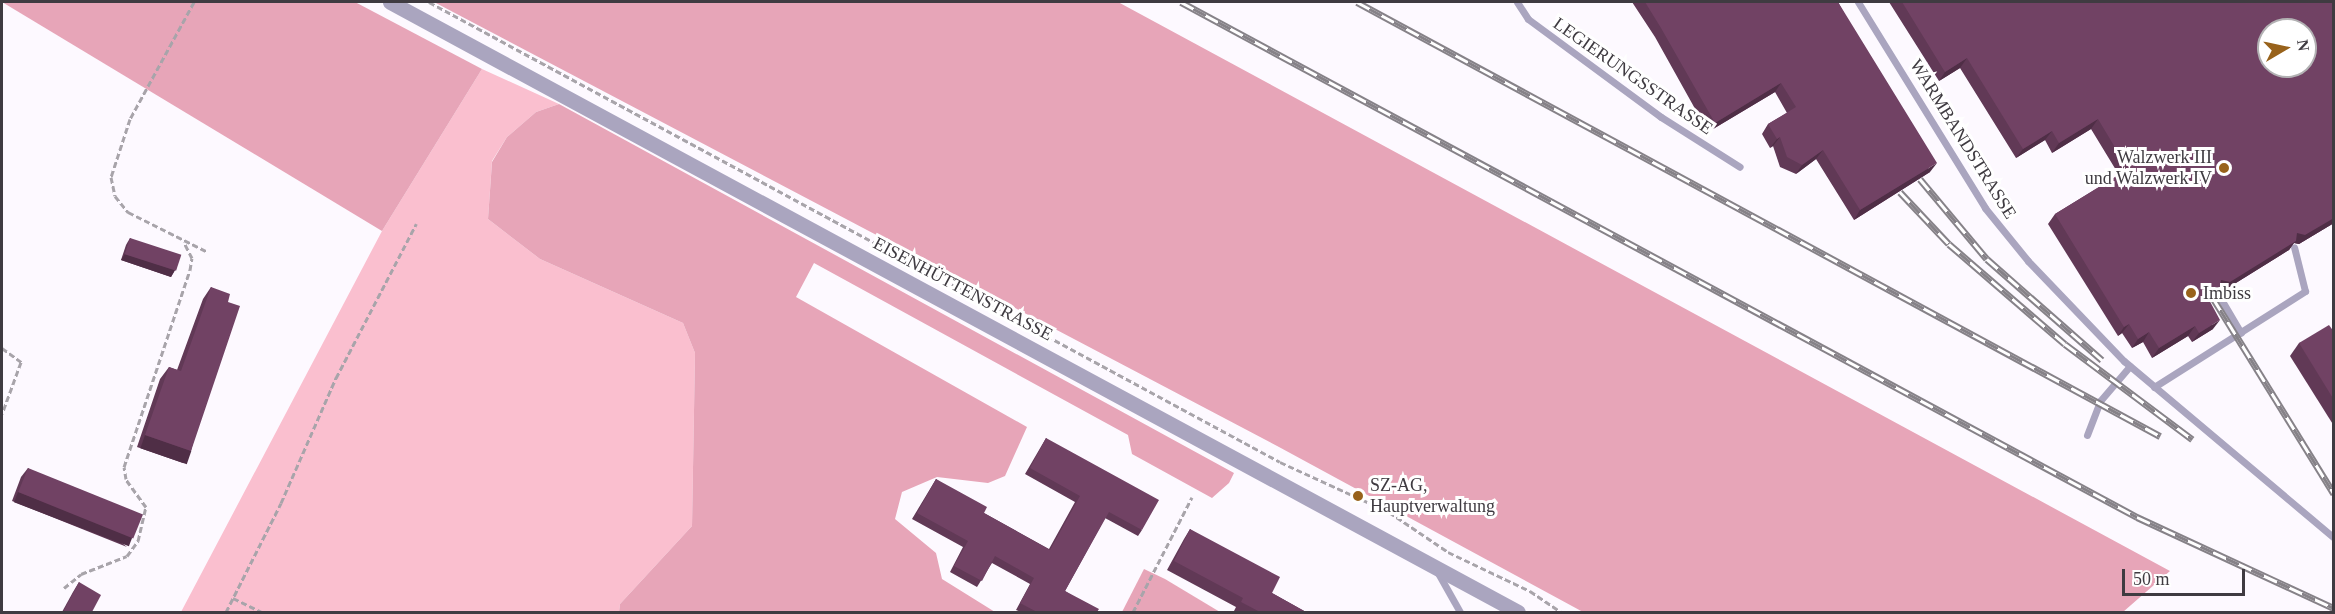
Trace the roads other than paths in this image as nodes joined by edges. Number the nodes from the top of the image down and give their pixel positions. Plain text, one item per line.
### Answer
1 (390, 2) edge
2 (1517, 2) edge
3 (1858, 2) edge
4 (1740, 167) dead end
5 (2294, 247) edge
6 (2218, 294) edge
7 (2241, 333) junction
8 (2130, 366) junction
9 (2154, 387) junction
10 (2087, 435) dead end
11 (2334, 538) edge
12 (1435, 568) junction
13 (1496, 607) edge
14 (1460, 612) edge
15 (1518, 612) edge

1 - 12 street, EISENHÜTTENSTRASSE
2 - 4 lane, LEGIERUNGSSTRASSE
3 - 8 lane, WARMBANDSTRASSE
5 - 7 lane
6 - 7 lane
7 - 9 lane
8 - 9 lane, WARMBANDSTRASSE
8 - 10 lane
9 - 11 lane, WARMBANDSTRASSE
12 - 13 street, EISENHÜTTENSTRASSE
12 - 14 lane
13 - 15 street, EISENHÜTTENSTRASSE

